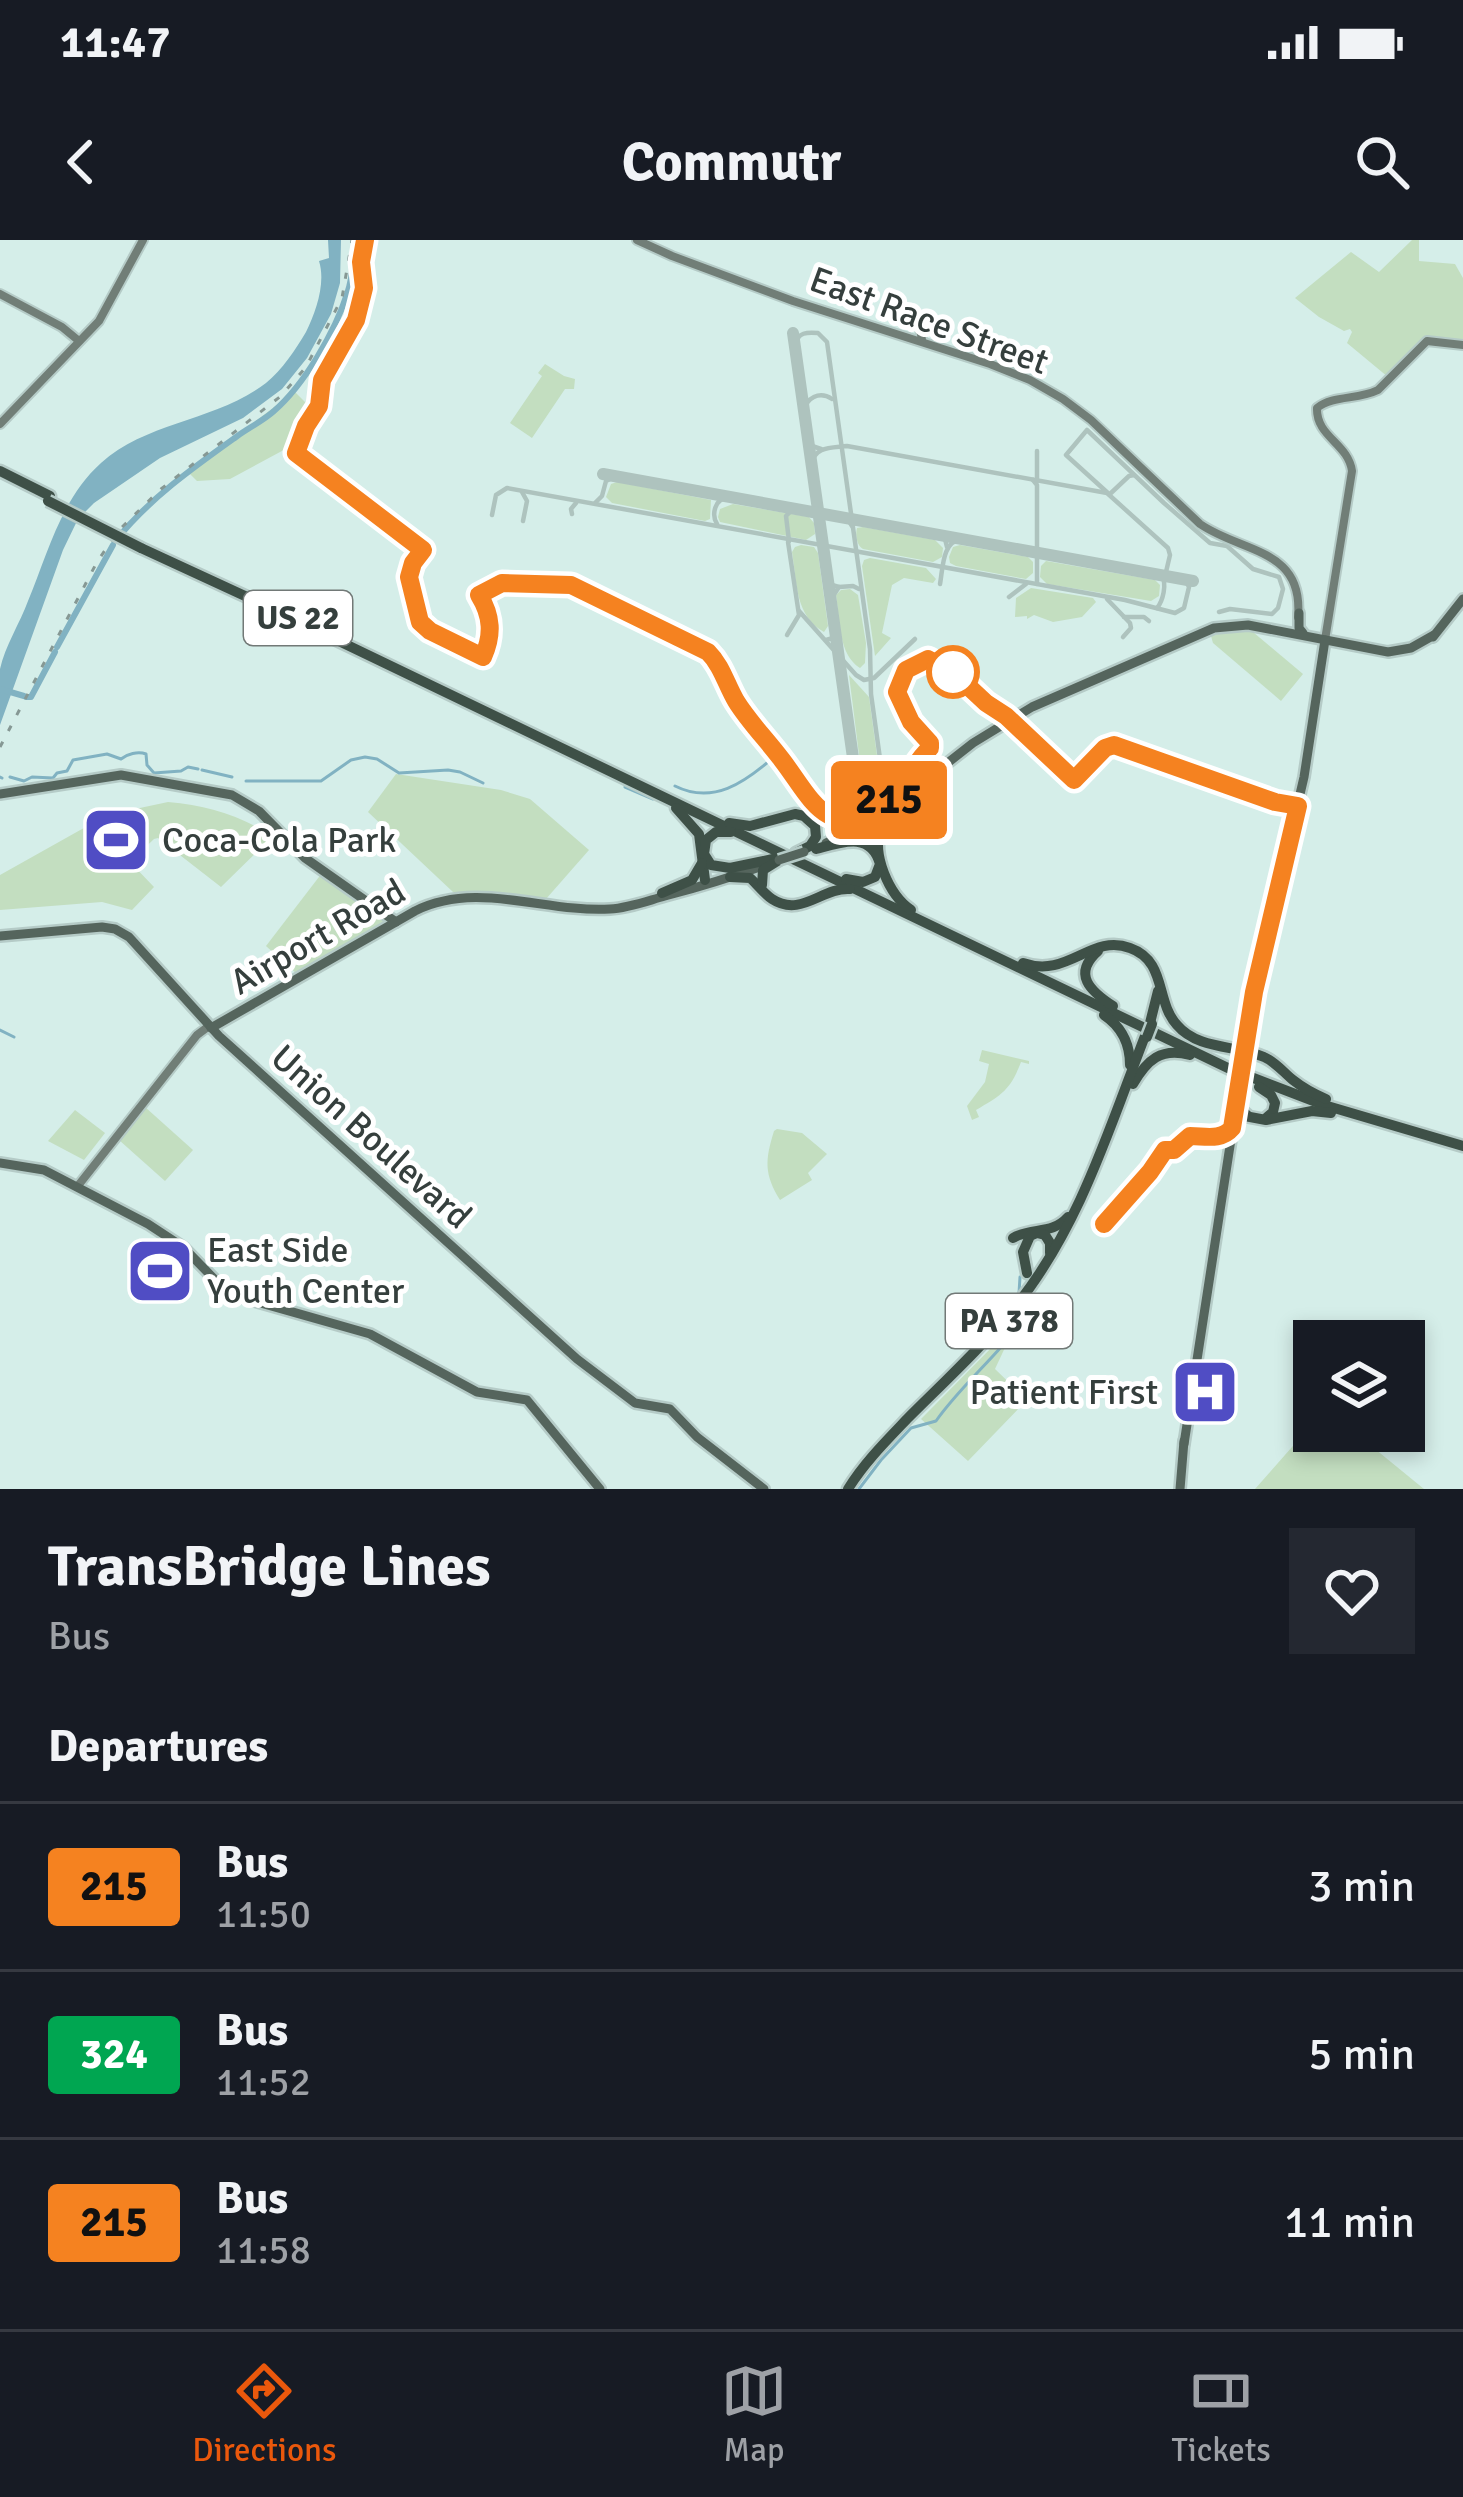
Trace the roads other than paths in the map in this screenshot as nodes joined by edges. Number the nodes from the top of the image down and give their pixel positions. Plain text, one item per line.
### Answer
1 (142, 240) edge
2 (637, 240) edge
3 (0, 294) edge
4 (919, 322) dead end
5 (79, 341) junction
6 (928, 344) junction
7 (1463, 345) edge
8 (0, 424) edge
9 (3, 476) edge
10 (1463, 599) edge
11 (1297, 615) junction
12 (1279, 630) junction
13 (1200, 635) junction
14 (1293, 635) junction
15 (1309, 638) junction
16 (1328, 645) junction
17 (455, 695) junction
18 (1048, 700) junction
19 (1027, 710) junction
20 (997, 728) junction
21 (958, 754) junction
22 (939, 769) junction
23 (643, 787) junction
24 (4, 794) edge
25 (908, 798) junction
26 (693, 808) junction
27 (888, 808) junction
28 (758, 842) junction
29 (797, 855) junction
30 (702, 860) junction
31 (832, 874) junction
32 (730, 878) junction
33 (705, 880) junction
34 (662, 893) junction
35 (378, 909) junction
36 (406, 913) junction
37 (921, 919) junction
38 (395, 921) junction
39 (382, 927) junction
40 (0, 935) edge
41 (974, 943) junction
42 (1017, 966) junction
43 (1160, 979) junction
44 (1091, 1007) junction
45 (208, 1025) junction
46 (1147, 1028) junction
47 (1245, 1053) junction
48 (1198, 1059) junction
49 (1127, 1080) junction
50 (1245, 1082) junction
51 (1124, 1100) junction
52 (1237, 1100) joint
53 (1351, 1110) junction
54 (1240, 1119) junction
55 (1366, 1120) junction
56 (1463, 1146) edge
57 (1228, 1149) junction
58 (0, 1163) edge
59 (77, 1187) junction
60 (1083, 1195) junction
61 (1037, 1233) junction
62 (1043, 1267) junction
63 (1028, 1273) dead end
64 (600, 1489) edge
65 (764, 1489) edge
66 (850, 1489) edge
67 (1180, 1489) edge

1 - 5 main road
2 - 6 main road, East Race Street
3 - 5 main road
4 - 6 main road
5 - 8 main road
6 - 11 main road, East Race Street
7 - 16 main road
9 - 17 highway, US 22, bridge
10 - 16 main road, Airport Road
11 - 12 main road
11 - 14 main road, East Race Street
11 - 15 main road
12 - 13 main road, Airport Road
12 - 14 main road, Airport Road
13 - 14 main road, Airport Road
13 - 18 main road, Airport Road
14 - 15 main road, Airport Road
15 - 16 main road, Airport Road
16 - 47 main road
17 - 23 highway, US 22
17 - 26 highway, US 22
18 - 19 main road, Airport Road
18 - 25 main road, Airport Road
19 - 20 main road, Airport Road
19 - 20 main road
20 - 21 main road, Airport Road
21 - 22 main road, Airport Road
21 - 22 main road
22 - 27 main road, Airport Road
23 - 28 highway, US 22
23 - 30 highway
24 - 35 main road
25 - 29 main road, Airport Road
25 - 37 highway
26 - 27 highway
26 - 29 highway, US 22
27 - 29 main road, Airport Road
28 - 29 highway, US 22
28 - 29 highway
29 - 29 highway
29 - 29 highway
29 - 31 highway, US 22
29 - 31 highway
29 - 32 main road, Airport Road
29 - 33 main road, Airport Road
29 - 37 highway, US 22
30 - 33 highway
30 - 34 highway
31 - 37 highway, US 22
32 - 37 highway
32 - 38 main road, Airport Road
33 - 34 main road, Airport Road
34 - 36 main road, Airport Road
35 - 36 main road
35 - 38 main road
35 - 39 main road
36 - 38 main road, Airport Road
37 - 41 highway, US 22
37 - 42 highway, US 22
38 - 39 main road, Airport Road
38 - 45 main road, Airport Road
39 - 45 main road, Airport Road
40 - 45 main road, Union Boulevard
41 - 43 highway
41 - 46 highway, US 22
42 - 44 highway
42 - 56 highway, US 22
43 - 46 highway
43 - 47 highway
44 - 48 highway
44 - 49 highway
45 - 59 main road
45 - 65 main road, Union Boulevard
46 - 46 highway
46 - 49 highway
46 - 51 highway
46 - 53 highway, US 22
47 - 50 main road, bridge
47 - 53 highway
48 - 50 highway
48 - 51 highway
49 - 60 highway, PA 378
50 - 52 main road
50 - 54 highway
50 - 55 highway
51 - 66 highway, PA 378
52 - 54 highway
53 - 56 highway, US 22
54 - 55 highway
54 - 57 main road
54 - 57 main road
55 - 56 highway
57 - 67 main road
58 - 59 main road
59 - 64 main road
60 - 61 highway
60 - 62 highway, PA 378
61 - 62 highway
61 - 63 highway
62 - 66 highway, PA 378

